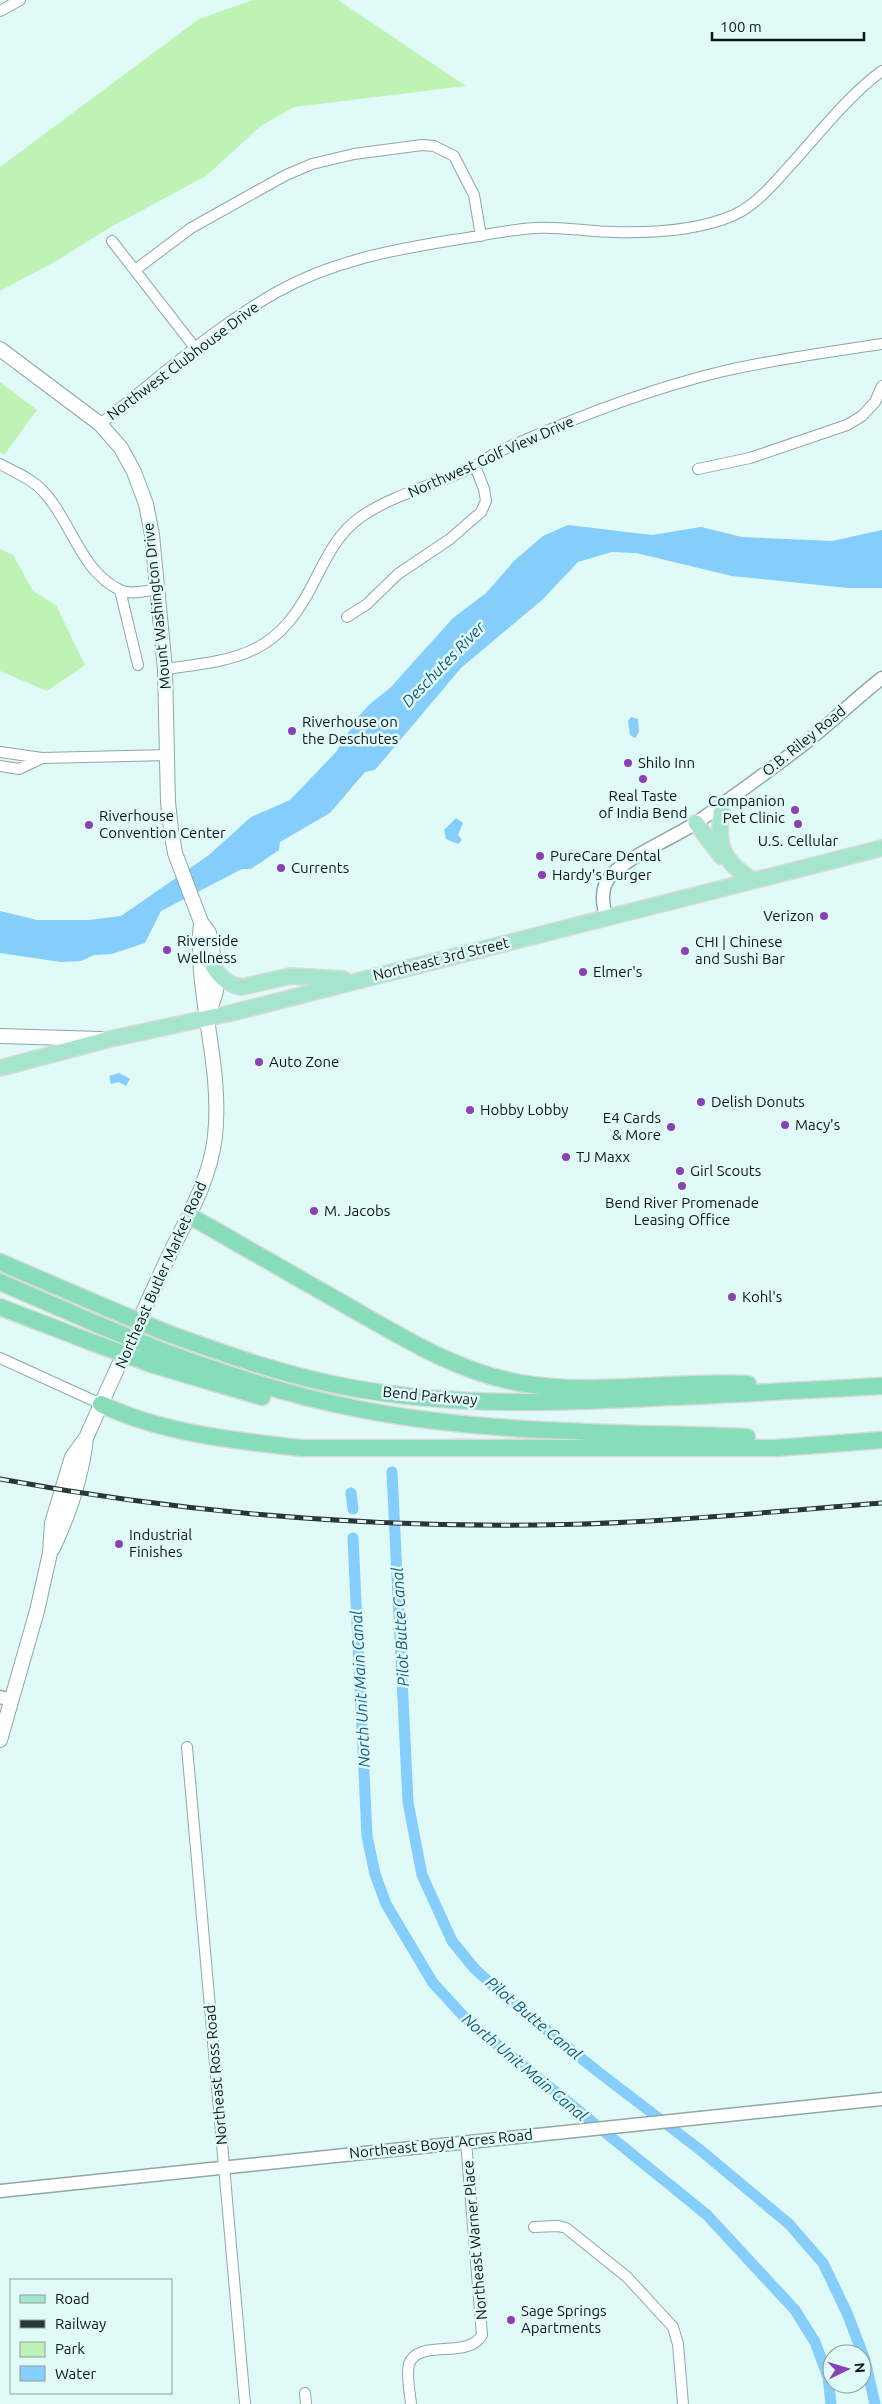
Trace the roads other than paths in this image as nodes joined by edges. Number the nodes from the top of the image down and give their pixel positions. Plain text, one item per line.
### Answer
1 (20, 0) edge
2 (0, 10) edge
3 (882, 70) edge
4 (481, 236) junction
5 (112, 241) dead end
6 (135, 270) junction
7 (882, 344) edge
8 (0, 349) edge
9 (196, 349) junction
10 (882, 386) edge
11 (100, 424) junction
12 (0, 464) edge
13 (475, 466) junction
14 (698, 469) dead end
15 (120, 590) junction
16 (158, 590) junction
17 (347, 616) dead end
18 (138, 665) dead end
19 (165, 670) junction
20 (882, 678) edge
21 (0, 752) edge
22 (168, 755) junction
23 (42, 758) junction
24 (0, 766) edge
25 (722, 804) junction
26 (696, 822) junction
27 (882, 848) edge
28 (734, 867) junction
29 (752, 880) junction
30 (606, 918) junction
31 (201, 922) junction
32 (213, 966) junction
33 (357, 980) junction
34 (208, 1017) junction
35 (0, 1036) edge
36 (110, 1039) junction
37 (0, 1068) edge
38 (190, 1216) junction
39 (0, 1262) edge
40 (0, 1282) edge
41 (0, 1307) edge
42 (157, 1357) junction
43 (0, 1358) edge
44 (882, 1386) edge
45 (838, 1388) junction
46 (101, 1404) junction
47 (882, 1440) edge
48 (6, 1698) edge
49 (0, 1740) edge
50 (187, 1747) dead end
51 (882, 2098) edge
52 (466, 2141) junction
53 (224, 2168) junction
54 (0, 2191) edge
55 (534, 2227) dead end
56 (305, 2393) dead end
57 (245, 2404) edge
58 (306, 2404) edge
59 (411, 2404) edge
60 (683, 2404) edge

1 - 2 street
3 - 4 street, Northwest Clubhouse Drive
4 - 6 street
4 - 9 street, Northwest Clubhouse Drive
5 - 6 street
6 - 9 street
7 - 13 street, Northwest Golf View Drive
8 - 11 main road, Mount Washington Drive
9 - 11 street, Northwest Clubhouse Drive
10 - 14 street
11 - 16 main road, Mount Washington Drive
12 - 15 street
13 - 17 street
13 - 19 street, Northwest Golf View Drive
15 - 16 street
15 - 18 street
16 - 19 main road, Mount Washington Drive
19 - 22 main road, Mount Washington Drive
20 - 25 street, O.B. Riley Road
21 - 23 street
22 - 23 street
22 - 31 main road, Mount Washington Drive
23 - 24 street
25 - 26 street, O.B. Riley Road
25 - 28 main road
26 - 28 main road
26 - 30 street, O.B. Riley Road
27 - 29 main road, Northeast 3rd Street
28 - 29 main road
29 - 30 main road, Northeast 3rd Street
30 - 33 main road, Northeast 3rd Street
31 - 32 main road, Mount Washington Drive
31 - 34 main road, Mount Washington Drive
32 - 33 main road
32 - 34 main road, Mount Washington Drive
33 - 34 main road, Northeast 3rd Street
34 - 36 main road, Northeast 3rd Street
34 - 38 main road, Northeast Butler Market Road
35 - 36 main road
36 - 37 main road, Northeast 3rd Street
38 - 45 highway
38 - 46 main road, Northeast Butler Market Road
39 - 45 highway, Bend Parkway, bridge
40 - 42 highway, Bend Parkway, bridge
41 - 42 highway, bridge
42 - 47 highway, Bend Parkway
43 - 46 street
44 - 45 highway, Bend Parkway
46 - 47 highway
46 - 48 main road, Northeast Butler Market Road
48 - 49 main road, Northeast Butler Market Road
50 - 53 street, Northeast Ross Road
51 - 52 street, Northeast Boyd Acres Road
52 - 53 street, Northeast Boyd Acres Road
52 - 59 street, Northeast Warner Place
53 - 54 street, Northeast Boyd Acres Road
53 - 57 street, Northeast Ross Road
55 - 60 street
56 - 58 street

